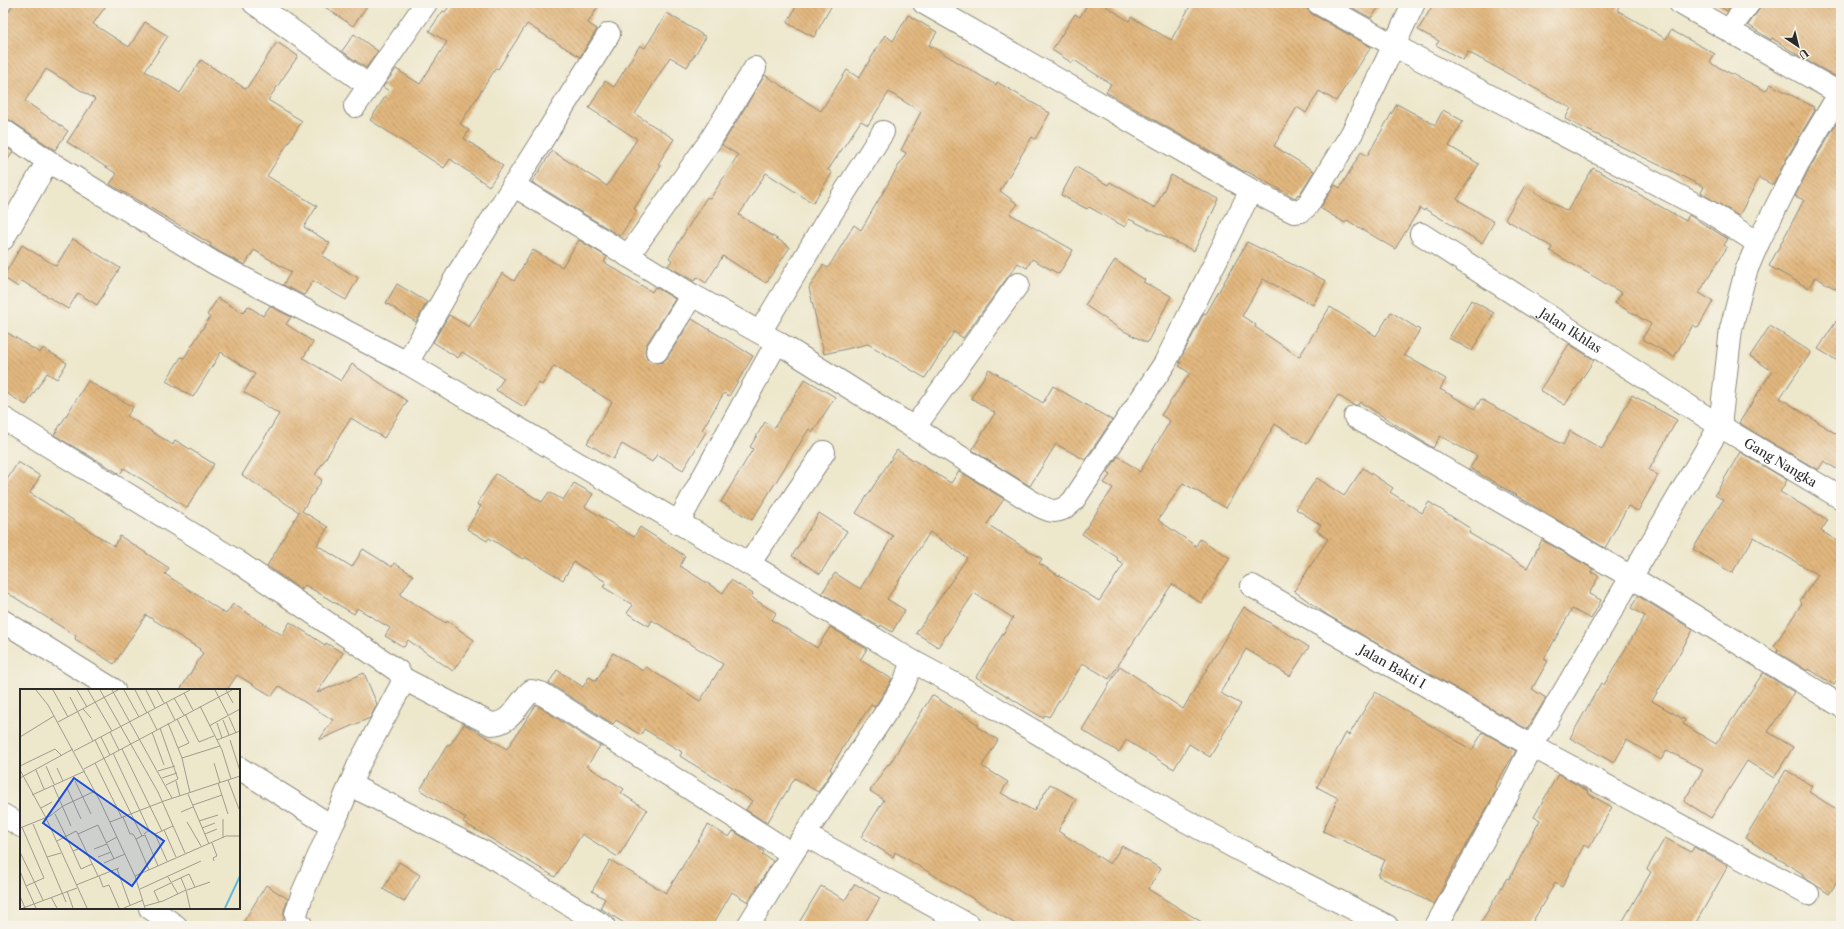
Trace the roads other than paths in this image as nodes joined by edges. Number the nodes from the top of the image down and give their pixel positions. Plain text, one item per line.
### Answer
1 (254, 3) edge
2 (426, 3) edge
3 (924, 3) edge
4 (1318, 3) edge
5 (1414, 3) edge
6 (1680, 3) edge
7 (1749, 3) edge
8 (1729, 30) junction
9 (609, 34) dead end
10 (1393, 45) junction
11 (755, 68) dead end
12 (369, 86) junction
13 (1840, 93) edge
14 (355, 106) dead end
15 (3, 130) edge
16 (883, 132) dead end
17 (48, 160) junction
18 (513, 185) junction
19 (1251, 190) junction
20 (1421, 234) dead end
21 (3, 239) edge
22 (1758, 243) junction
23 (628, 256) junction
24 (1018, 284) dead end
25 (692, 295) junction
26 (769, 337) junction
27 (657, 351) dead end
28 (407, 363) junction
29 (3, 418) edge
30 (1355, 418) dead end
31 (1720, 426) junction
32 (914, 428) junction
33 (824, 452) dead end
34 (1841, 498) edge
35 (678, 523) junction
36 (750, 564) junction
37 (1631, 577) junction
38 (1252, 586) dead end
39 (3, 621) edge
40 (912, 661) junction
41 (402, 678) junction
42 (112, 689) edge
43 (1841, 706) edge
44 (1532, 746) junction
45 (240, 769) edge
46 (350, 785) junction
47 (3, 815) edge
48 (334, 821) junction
49 (20, 825) edge
50 (805, 835) junction
51 (792, 854) junction
52 (1808, 894) dead end
53 (151, 909) edge
54 (176, 926) edge
55 (302, 926) edge
56 (604, 926) edge
57 (748, 926) edge
58 (970, 926) edge
59 (1387, 926) edge
60 (1436, 926) edge

1 - 12 street
2 - 12 street
3 - 19 street
4 - 10 street
5 - 10 street
6 - 8 street
7 - 8 street
8 - 13 street
9 - 18 street
10 - 19 street
10 - 22 street
11 - 23 street
12 - 14 street
13 - 22 street
15 - 17 street
16 - 26 street
17 - 21 street
17 - 28 street
18 - 23 street
18 - 28 street
19 - 32 street
20 - 31 street, Jalan Ikhlas
22 - 31 street
23 - 25 street
24 - 32 street
25 - 26 street
25 - 27 street
26 - 32 street
26 - 35 street
28 - 35 street
29 - 41 street
30 - 37 street
31 - 34 street, Gang Nangka
31 - 37 street
33 - 36 street
35 - 36 street
36 - 40 street
37 - 43 street
37 - 44 street
38 - 44 street, Jalan Bakti I
39 - 42 street
40 - 50 street
40 - 59 street
41 - 46 street
41 - 51 street
44 - 52 street, Jalan Bakti I
44 - 60 street
45 - 48 street
46 - 48 street
46 - 56 street
47 - 49 street
48 - 55 street
50 - 51 street
50 - 58 street
51 - 57 street
53 - 54 street

